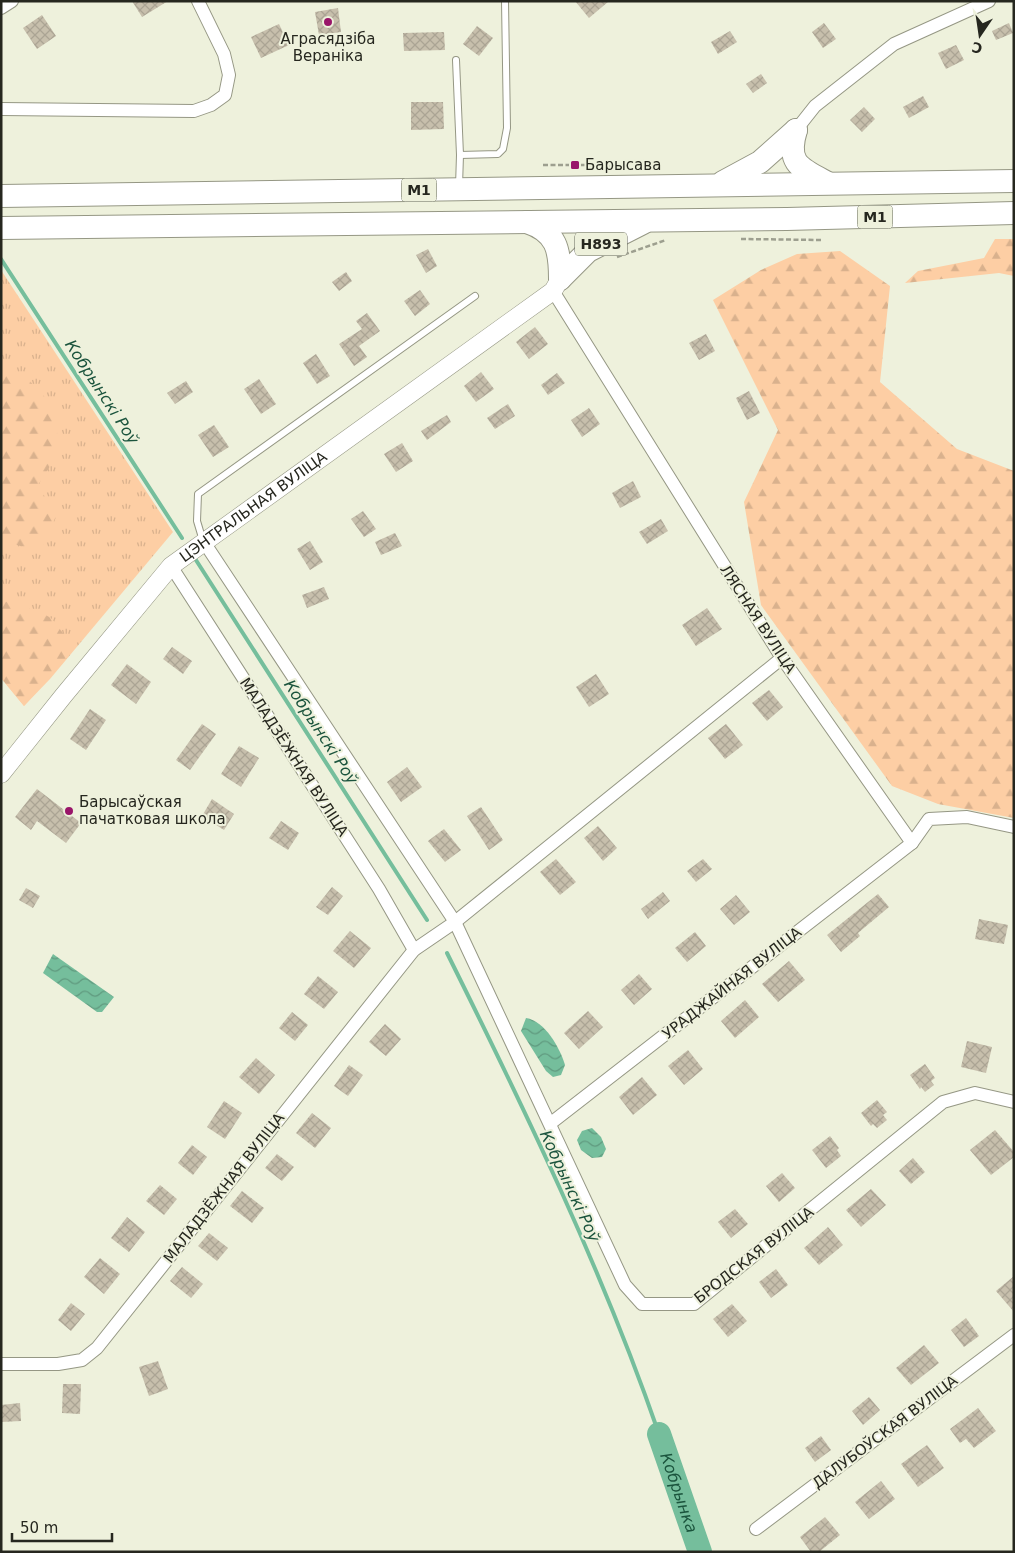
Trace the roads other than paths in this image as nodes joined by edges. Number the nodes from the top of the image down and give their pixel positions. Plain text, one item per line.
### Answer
1 (12, 1) edge
2 (198, 1) edge
3 (505, 1) edge
4 (988, 1) edge
5 (1, 8) edge
6 (456, 60) dead end
7 (1, 109) edge
8 (796, 130) junction
9 (460, 155) junction
10 (1014, 181) edge
11 (829, 184) junction
12 (715, 185) junction
13 (459, 190) junction
14 (1, 196) edge
15 (1014, 214) edge
16 (651, 220) junction
17 (526, 222) junction
18 (1, 228) edge
19 (556, 285) junction
20 (475, 296) dead end
21 (204, 542) junction
22 (170, 566) junction
23 (782, 658) junction
24 (1, 774) edge
25 (1014, 827) edge
26 (912, 843) junction
27 (456, 922) junction
28 (414, 950) junction
29 (1014, 1102) edge
30 (551, 1123) junction
31 (1014, 1335) edge
32 (1, 1364) edge
33 (756, 1529) dead end

1 - 5 street
2 - 7 street
3 - 9 lane
4 - 8 street
6 - 9 lane
8 - 11 highway
8 - 12 highway
9 - 13 lane
10 - 11 highway, М1
11 - 12 highway, М1
12 - 13 highway, М1
13 - 14 highway, М1
15 - 16 highway, М1
16 - 17 highway, М1
16 - 19 highway, Н893
17 - 18 highway, М1
17 - 19 highway, Н893
19 - 21 street, ЦЭНТРАЛЬНАЯ ВУЛІЦА / Н893
19 - 23 street, ЛЯСНАЯ ВУЛІЦА
20 - 21 lane
21 - 22 street, ЦЭНТРАЛЬНАЯ ВУЛІЦА / Н893
21 - 27 street
22 - 24 street, ЦЭНТРАЛЬНАЯ ВУЛІЦА / Н893
22 - 28 street, МАЛАДЗЁЖНАЯ ВУЛІЦА
23 - 26 street, ЛЯСНАЯ ВУЛІЦА
23 - 27 street, МАЛАДЗЁЖНАЯ ВУЛІЦА
25 - 26 street
26 - 30 street, УРАДЖАЙНАЯ ВУЛІЦА
27 - 28 street, МАЛАДЗЁЖНАЯ ВУЛІЦА
27 - 30 street, БРОДСКАЯ ВУЛІЦА
28 - 32 street, МАЛАДЗЁЖНАЯ ВУЛІЦА
29 - 30 street, БРОДСКАЯ ВУЛІЦА
31 - 33 street, ДАЛУБОЎСКАЯ ВУЛІЦА

